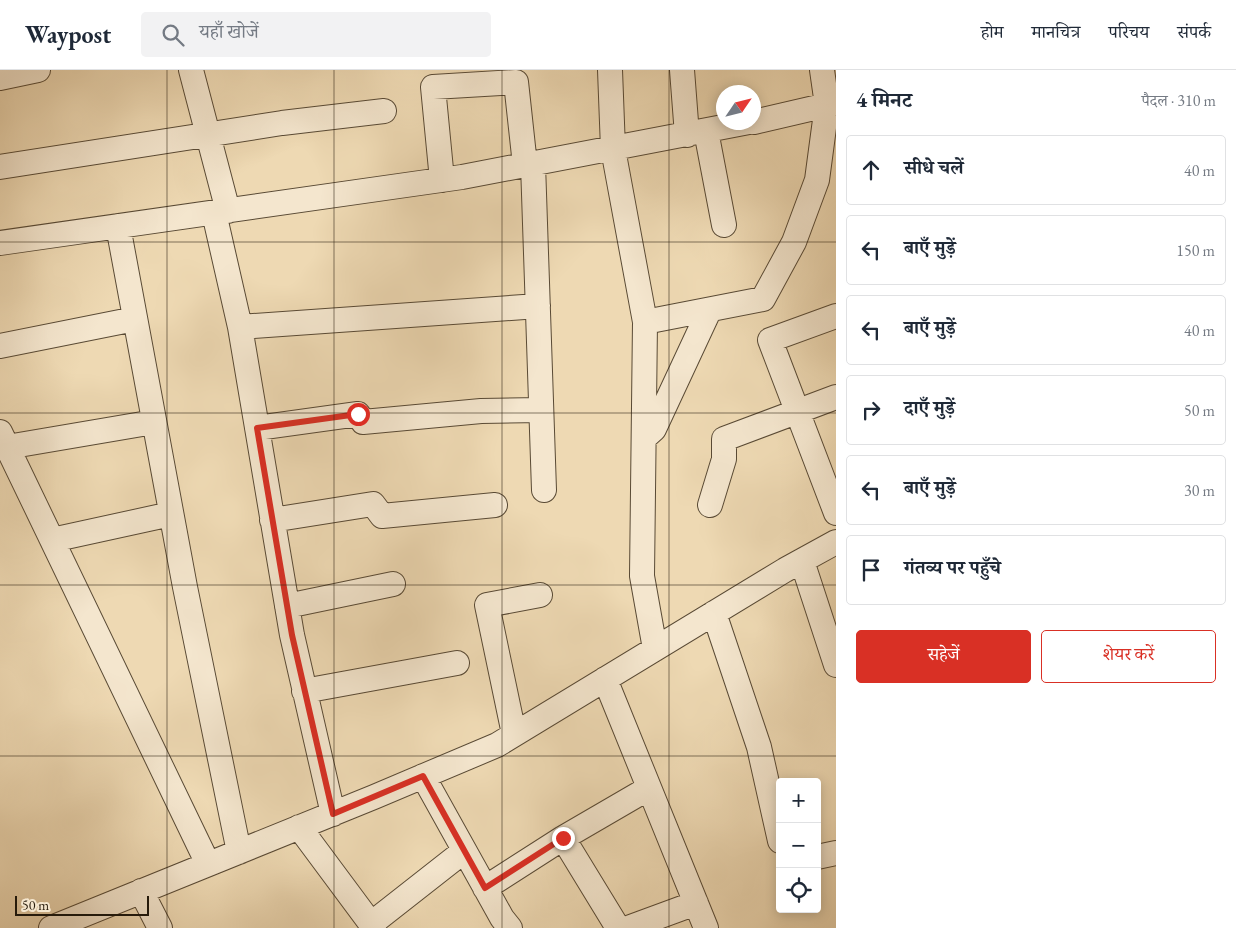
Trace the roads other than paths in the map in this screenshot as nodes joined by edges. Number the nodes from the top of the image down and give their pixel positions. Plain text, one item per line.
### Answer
1 (38, 70) edge
2 (191, 70) edge
3 (610, 70) edge
4 (682, 70) edge
5 (822, 70) edge
6 (0, 78) edge
7 (831, 104) edge
8 (384, 111) dead end
9 (761, 120) edge
10 (716, 129) edge
11 (696, 133) junction
12 (208, 135) junction
13 (613, 148) junction
14 (529, 164) junction
15 (0, 167) edge
16 (442, 180) junction
17 (221, 212) junction
18 (724, 225) dead end
19 (118, 226) junction
20 (0, 243) edge
21 (538, 306) junction
22 (709, 311) junction
23 (836, 316) edge
24 (135, 319) junction
25 (645, 322) junction
26 (240, 327) junction
27 (0, 346) edge
28 (836, 397) edge
29 (541, 410) junction
30 (797, 411) junction
31 (154, 422) junction
32 (257, 428) junction
33 (644, 438) junction
34 (4, 439) edge
35 (544, 490) dead end
36 (495, 505) dead end
37 (710, 505) dead end
38 (836, 513) edge
39 (171, 514) junction
40 (272, 520) junction
41 (52, 540) junction
42 (836, 542) edge
43 (802, 561) junction
44 (393, 584) dead end
45 (540, 595) dead end
46 (286, 606) junction
47 (714, 613) junction
48 (654, 649) junction
49 (457, 663) dead end
50 (836, 665) edge
51 (605, 679) junction
52 (304, 690) junction
53 (514, 734) junction
54 (423, 776) junction
55 (649, 788) junction
56 (333, 814) junction
57 (776, 823) edge
58 (299, 828) junction
59 (563, 838) junction
60 (239, 852) junction
61 (464, 852) junction
62 (836, 853) edge
63 (821, 856) edge
64 (208, 864) junction
65 (485, 888) junction
66 (141, 892) junction
67 (696, 903) junction
68 (67, 925) edge
69 (373, 926) edge
70 (640, 926) edge
71 (160, 928) edge
72 (510, 928) edge
73 (618, 928) edge
74 (706, 928) edge

1 - 6 street
2 - 12 street
3 - 13 street
4 - 11 street
5 - 7 street
7 - 9 street
7 - 22 street
8 - 12 street
10 - 11 street
11 - 13 street
11 - 18 street
12 - 15 street
12 - 17 street
13 - 14 street
13 - 25 street
14 - 16 street
14 - 16 street
14 - 21 street
16 - 17 street
17 - 19 street
17 - 26 street
19 - 20 street
19 - 24 street
21 - 26 street
21 - 29 street
22 - 25 street
22 - 33 street
23 - 30 street
24 - 27 street
24 - 31 street
25 - 33 street
26 - 32 street
28 - 30 street
29 - 32 street
29 - 35 street
30 - 37 street
30 - 38 street
31 - 34 street
31 - 39 street
32 - 40 street
33 - 48 street
34 - 41 street
36 - 40 street
39 - 41 street
39 - 60 street
40 - 46 street
41 - 64 street
42 - 43 street
43 - 47 street
43 - 50 street
44 - 46 street
45 - 53 street
46 - 52 street
47 - 48 street
47 - 57 street
48 - 51 street
49 - 52 street
51 - 53 street
51 - 55 street
52 - 56 street
53 - 54 street
54 - 56 street
54 - 61 street
55 - 59 street
55 - 67 street
56 - 58 street
58 - 60 street
58 - 69 street
59 - 65 street
59 - 73 street
60 - 64 street
61 - 65 street
61 - 69 street
62 - 63 street
64 - 66 street
65 - 72 street
66 - 68 street
66 - 71 street
67 - 70 street
67 - 74 street

